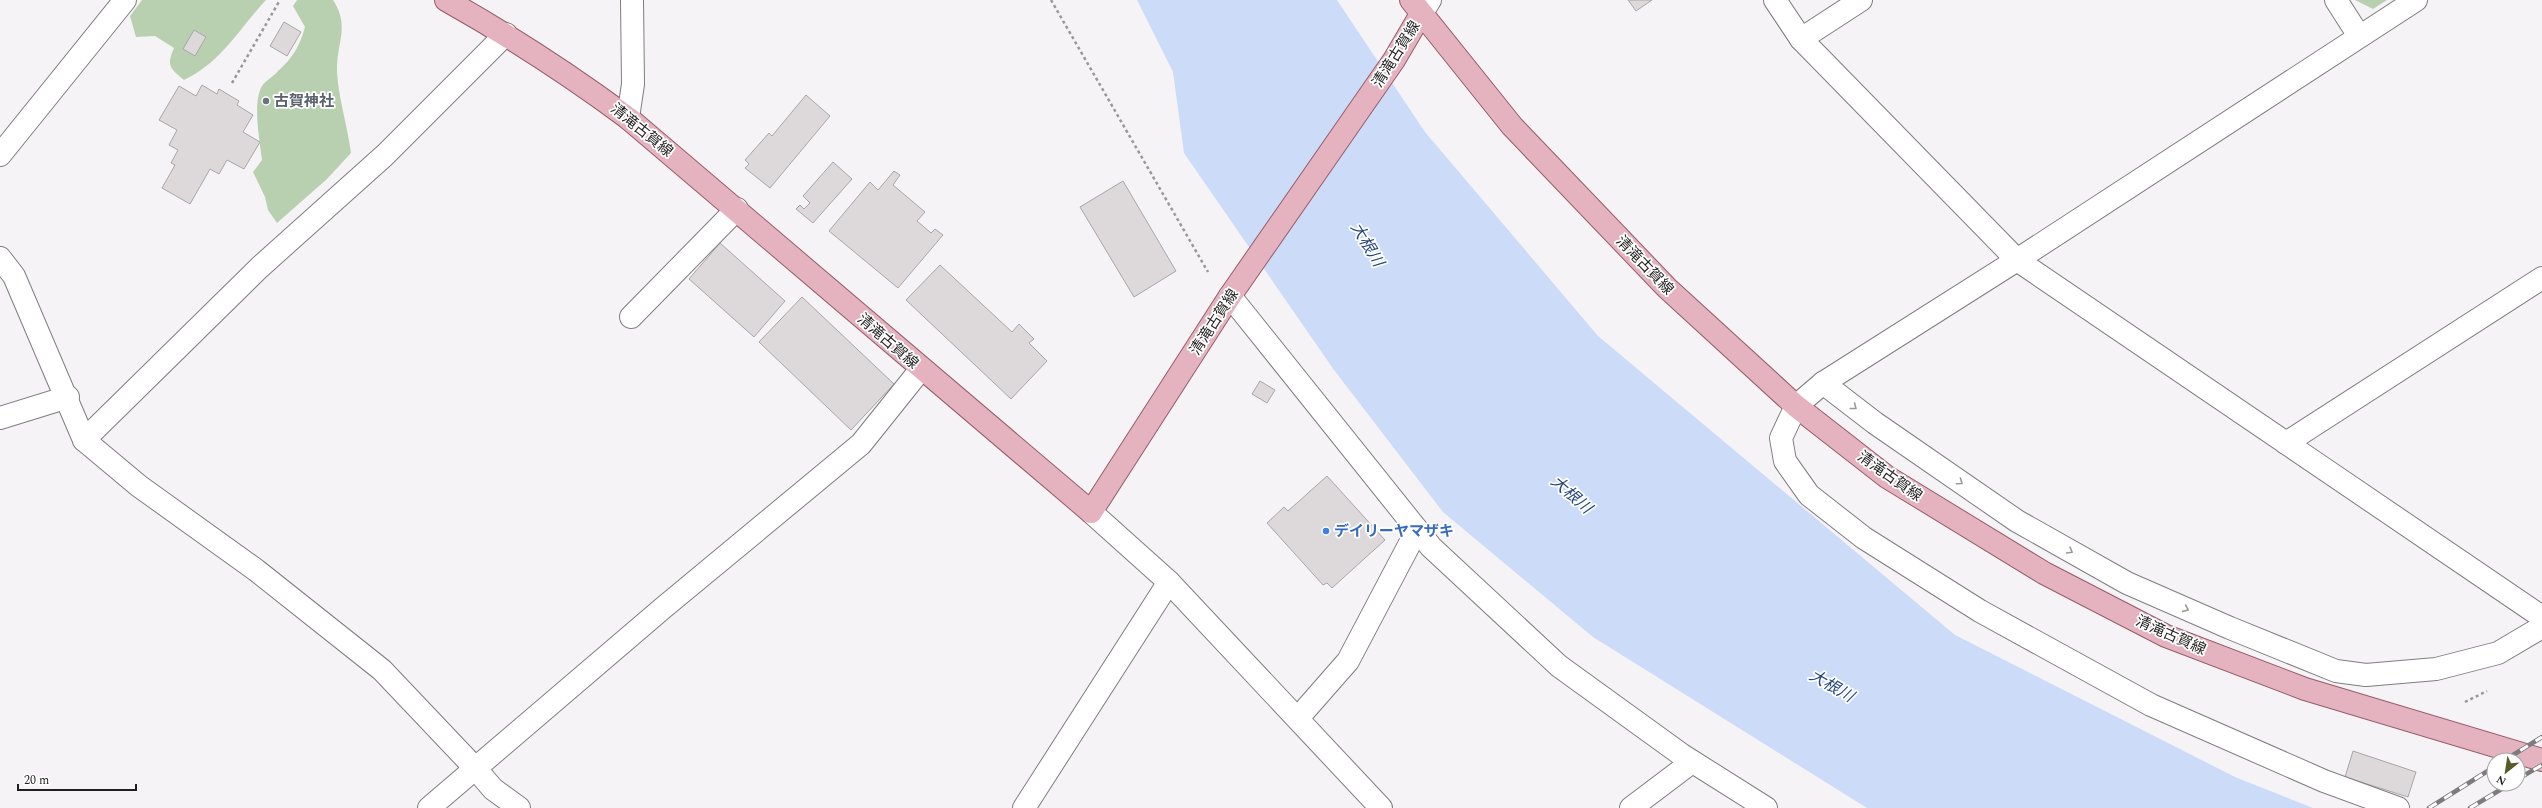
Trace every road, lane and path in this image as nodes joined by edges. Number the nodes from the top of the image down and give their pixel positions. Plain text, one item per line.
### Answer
1 (125, 0) edge
2 (280, 0) edge
3 (446, 0) edge
4 (632, 0) edge
5 (1051, 0) edge
6 (1775, 0) edge
7 (1861, 0) edge
8 (2336, 0) edge
9 (2416, 0) edge
10 (1420, 5) edge
11 (506, 34) junction
12 (2359, 36) junction
13 (1801, 39) junction
14 (232, 83) dead end
15 (628, 118) junction
16 (0, 155) edge
17 (737, 209) junction
18 (0, 258) edge
19 (2017, 260) junction
20 (2542, 278) edge
21 (1230, 296) junction
22 (631, 316) dead end
23 (921, 369) junction
24 (1823, 383) junction
25 (68, 397) junction
26 (1796, 406) junction
27 (0, 418) edge
28 (84, 440) junction
29 (2286, 443) junction
30 (1091, 512) junction
31 (1417, 530) junction
32 (1169, 582) junction
33 (2542, 617) edge
34 (2542, 627) edge
35 (1298, 718) junction
36 (2542, 760) edge
37 (1692, 762) junction
38 (475, 768) junction
39 (430, 808) edge
40 (519, 808) edge
41 (1024, 808) edge
42 (1381, 808) edge
43 (1631, 808) edge
44 (1766, 808) edge
45 (2398, 808) edge

1 - 16 street
2 - 14 path
3 - 11 main road, 清滝古賀線
4 - 15 street
5 - 21 path
6 - 13 street
7 - 13 street
8 - 12 street
9 - 12 street
10 - 21 main road, 清滝古賀線
10 - 26 main road, 清滝古賀線
11 - 15 main road, 清滝古賀線
11 - 28 street
12 - 19 street
13 - 19 street
15 - 17 main road, 清滝古賀線
17 - 22 street
17 - 23 main road, 清滝古賀線
18 - 25 street
19 - 24 street
19 - 29 street
20 - 29 street
21 - 30 main road, 清滝古賀線
21 - 31 street
23 - 30 main road, 清滝古賀線
23 - 38 street
24 - 26 street
24 -> 34 street
25 - 27 street
25 - 28 street
26 - 36 main road, 清滝古賀線
26 - 45 street
28 - 38 street
29 - 33 street
30 - 32 street
31 - 35 street
31 - 37 street
32 - 35 street
32 - 41 street
35 - 42 street
37 - 43 street
37 - 44 street
38 - 39 street
38 - 40 street

